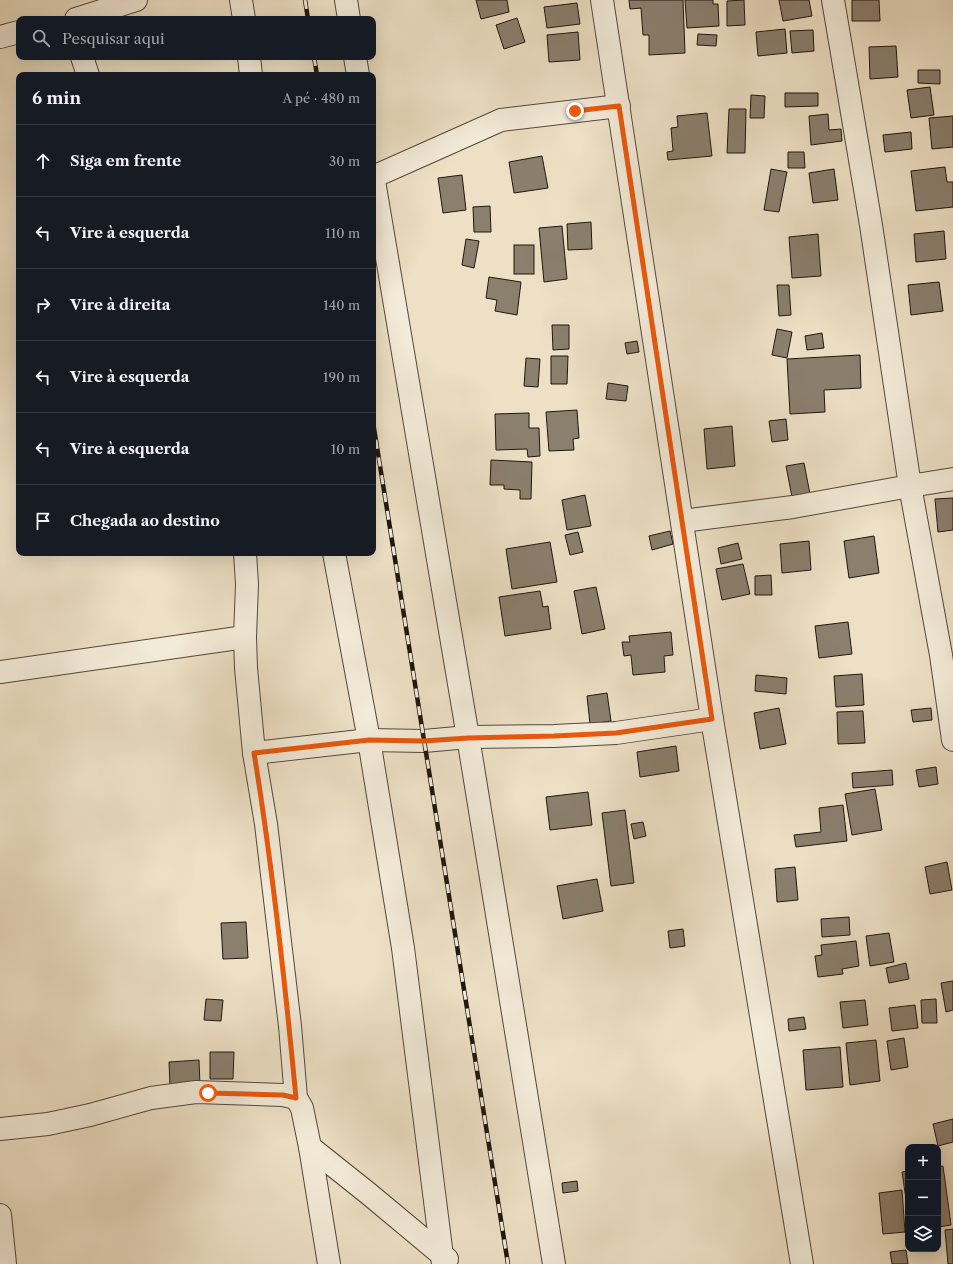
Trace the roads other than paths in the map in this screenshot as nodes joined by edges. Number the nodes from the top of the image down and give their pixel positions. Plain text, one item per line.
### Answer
1 (136, 0) edge
2 (241, 0) edge
3 (346, 0) edge
4 (602, 0) edge
5 (833, 0) edge
6 (85, 16) edge
7 (244, 16) edge
8 (349, 16) edge
9 (16, 33) edge
10 (0, 37) edge
11 (83, 60) edge
12 (249, 60) edge
13 (356, 60) edge
14 (87, 72) edge
15 (251, 72) edge
16 (358, 72) edge
17 (619, 106) junction
18 (376, 175) edge
19 (376, 194) edge
20 (953, 479) edge
21 (910, 486) junction
22 (682, 521) junction
23 (245, 556) edge
24 (335, 556) edge
25 (245, 637) junction
26 (0, 672) edge
27 (712, 719) junction
28 (468, 738) junction
29 (369, 740) junction
30 (953, 740) edge
31 (254, 753) junction
32 (296, 1098) junction
33 (0, 1129) edge
34 (310, 1147) junction
35 (0, 1215) edge
36 (445, 1261) edge
37 (5, 1264) edge
38 (329, 1264) edge
39 (554, 1264) edge
40 (802, 1264) edge

1 - 6 street
2 - 7 street
3 - 8 street
4 - 17 street
5 - 21 street
9 - 10 street
11 - 14 street
12 - 15 street
13 - 16 street
17 - 18 street
17 - 22 street
19 - 28 street
20 - 21 street
21 - 22 street
21 - 30 street
22 - 27 street
23 - 25 street
24 - 29 street
25 - 26 street
25 - 31 street
27 - 28 street
27 - 40 street
28 - 29 street
28 - 39 street
29 - 31 street
29 - 36 street
31 - 32 street
32 - 33 street
32 - 34 street
34 - 36 street
34 - 38 street
35 - 37 street

